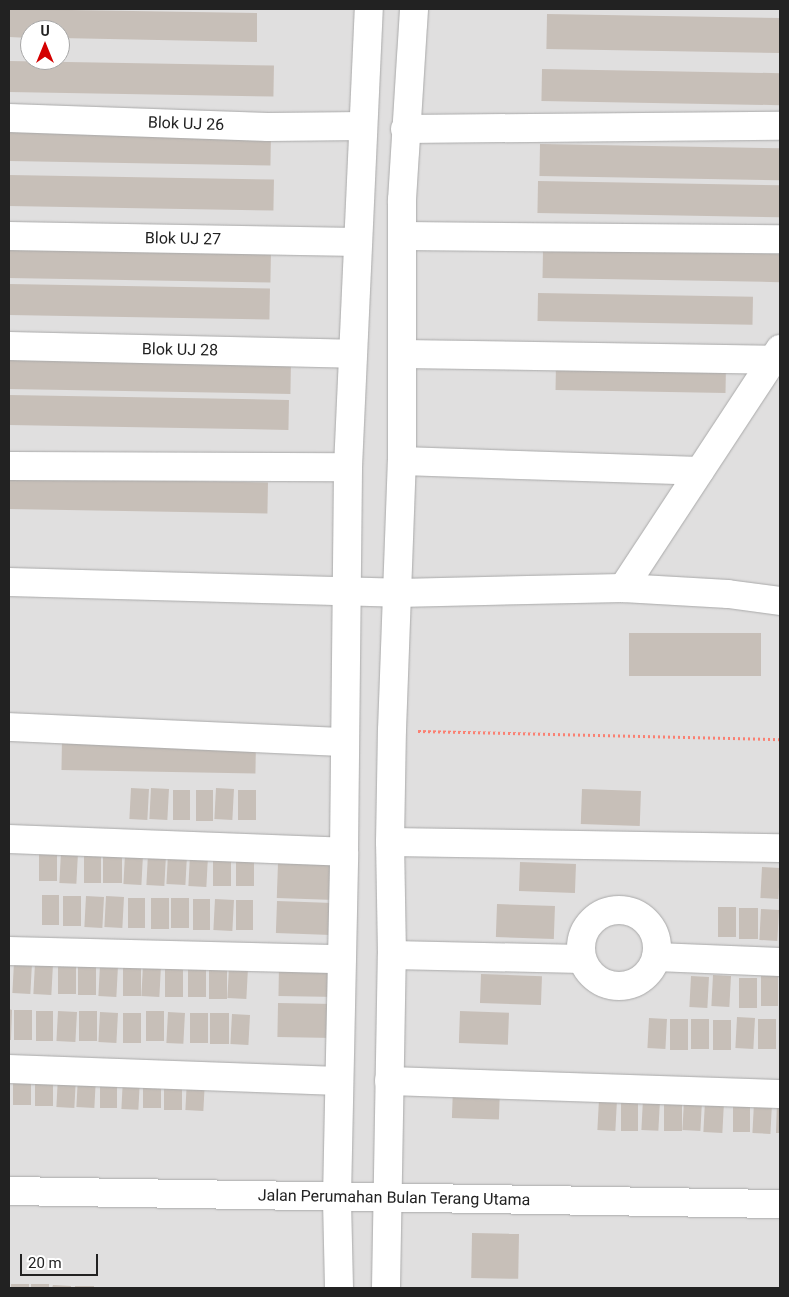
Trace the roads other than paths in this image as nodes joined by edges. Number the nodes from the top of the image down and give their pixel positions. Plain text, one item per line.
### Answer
1 (369, 9) edge
2 (414, 9) edge
3 (9, 118) edge
4 (363, 126) junction
5 (780, 126) edge
6 (405, 130) junction
7 (358, 206) junction
8 (402, 208) junction
9 (9, 236) edge
10 (403, 236) junction
11 (780, 239) edge
12 (358, 242) junction
13 (9, 346) edge
14 (352, 354) junction
15 (402, 354) junction
16 (776, 354) edge
17 (402, 462) junction
18 (9, 466) edge
19 (348, 467) junction
20 (700, 471) junction
21 (9, 582) edge
22 (623, 588) junction
23 (348, 592) junction
24 (398, 593) junction
25 (780, 601) edge
26 (9, 727) edge
27 (344, 742) junction
28 (9, 839) edge
29 (390, 842) junction
30 (780, 848) edge
31 (344, 852) junction
32 (9, 952) edge
33 (392, 955) junction
34 (656, 957) junction
35 (342, 959) junction
36 (582, 959) junction
37 (780, 962) edge
38 (9, 1069) edge
39 (339, 1081) junction
40 (389, 1081) junction
41 (780, 1094) edge
42 (9, 1191) edge
43 (337, 1198) junction
44 (388, 1198) junction
45 (780, 1204) edge
46 (339, 1288) edge
47 (386, 1288) edge

1 - 4 street
2 - 6 street
3 - 4 street, Blok UJ 26
4 - 7 street
5 - 6 street
6 - 8 street
7 - 8 street
7 - 12 street
8 - 10 street
9 - 12 street, Blok UJ 27
10 - 11 street
10 - 15 street
12 - 14 street
13 - 14 street, Blok UJ 28
14 - 19 street
15 - 16 street
15 - 17 street
16 - 20 street
17 - 20 street
17 - 24 street
18 - 19 street
19 - 23 street
20 - 22 street
21 - 23 street
22 - 24 street
22 - 25 street
23 - 24 street
23 - 27 street
24 - 29 street
26 - 27 street
27 - 31 street
28 - 31 street
29 - 30 street
29 - 33 street
31 - 35 street
32 - 35 street
33 - 36 street
33 - 40 street
34 - 36 street
34 - 36 street
34 - 37 street
35 - 39 street
38 - 39 street
39 - 43 street
40 - 41 street
40 - 44 street
42 - 43 street, Jalan Perumahan Bulan Terang Utama
43 - 44 street, Jalan Perumahan Bulan Terang Utama
43 - 46 street
44 - 45 street, Jalan Perumahan Bulan Terang Utama
44 - 47 street

